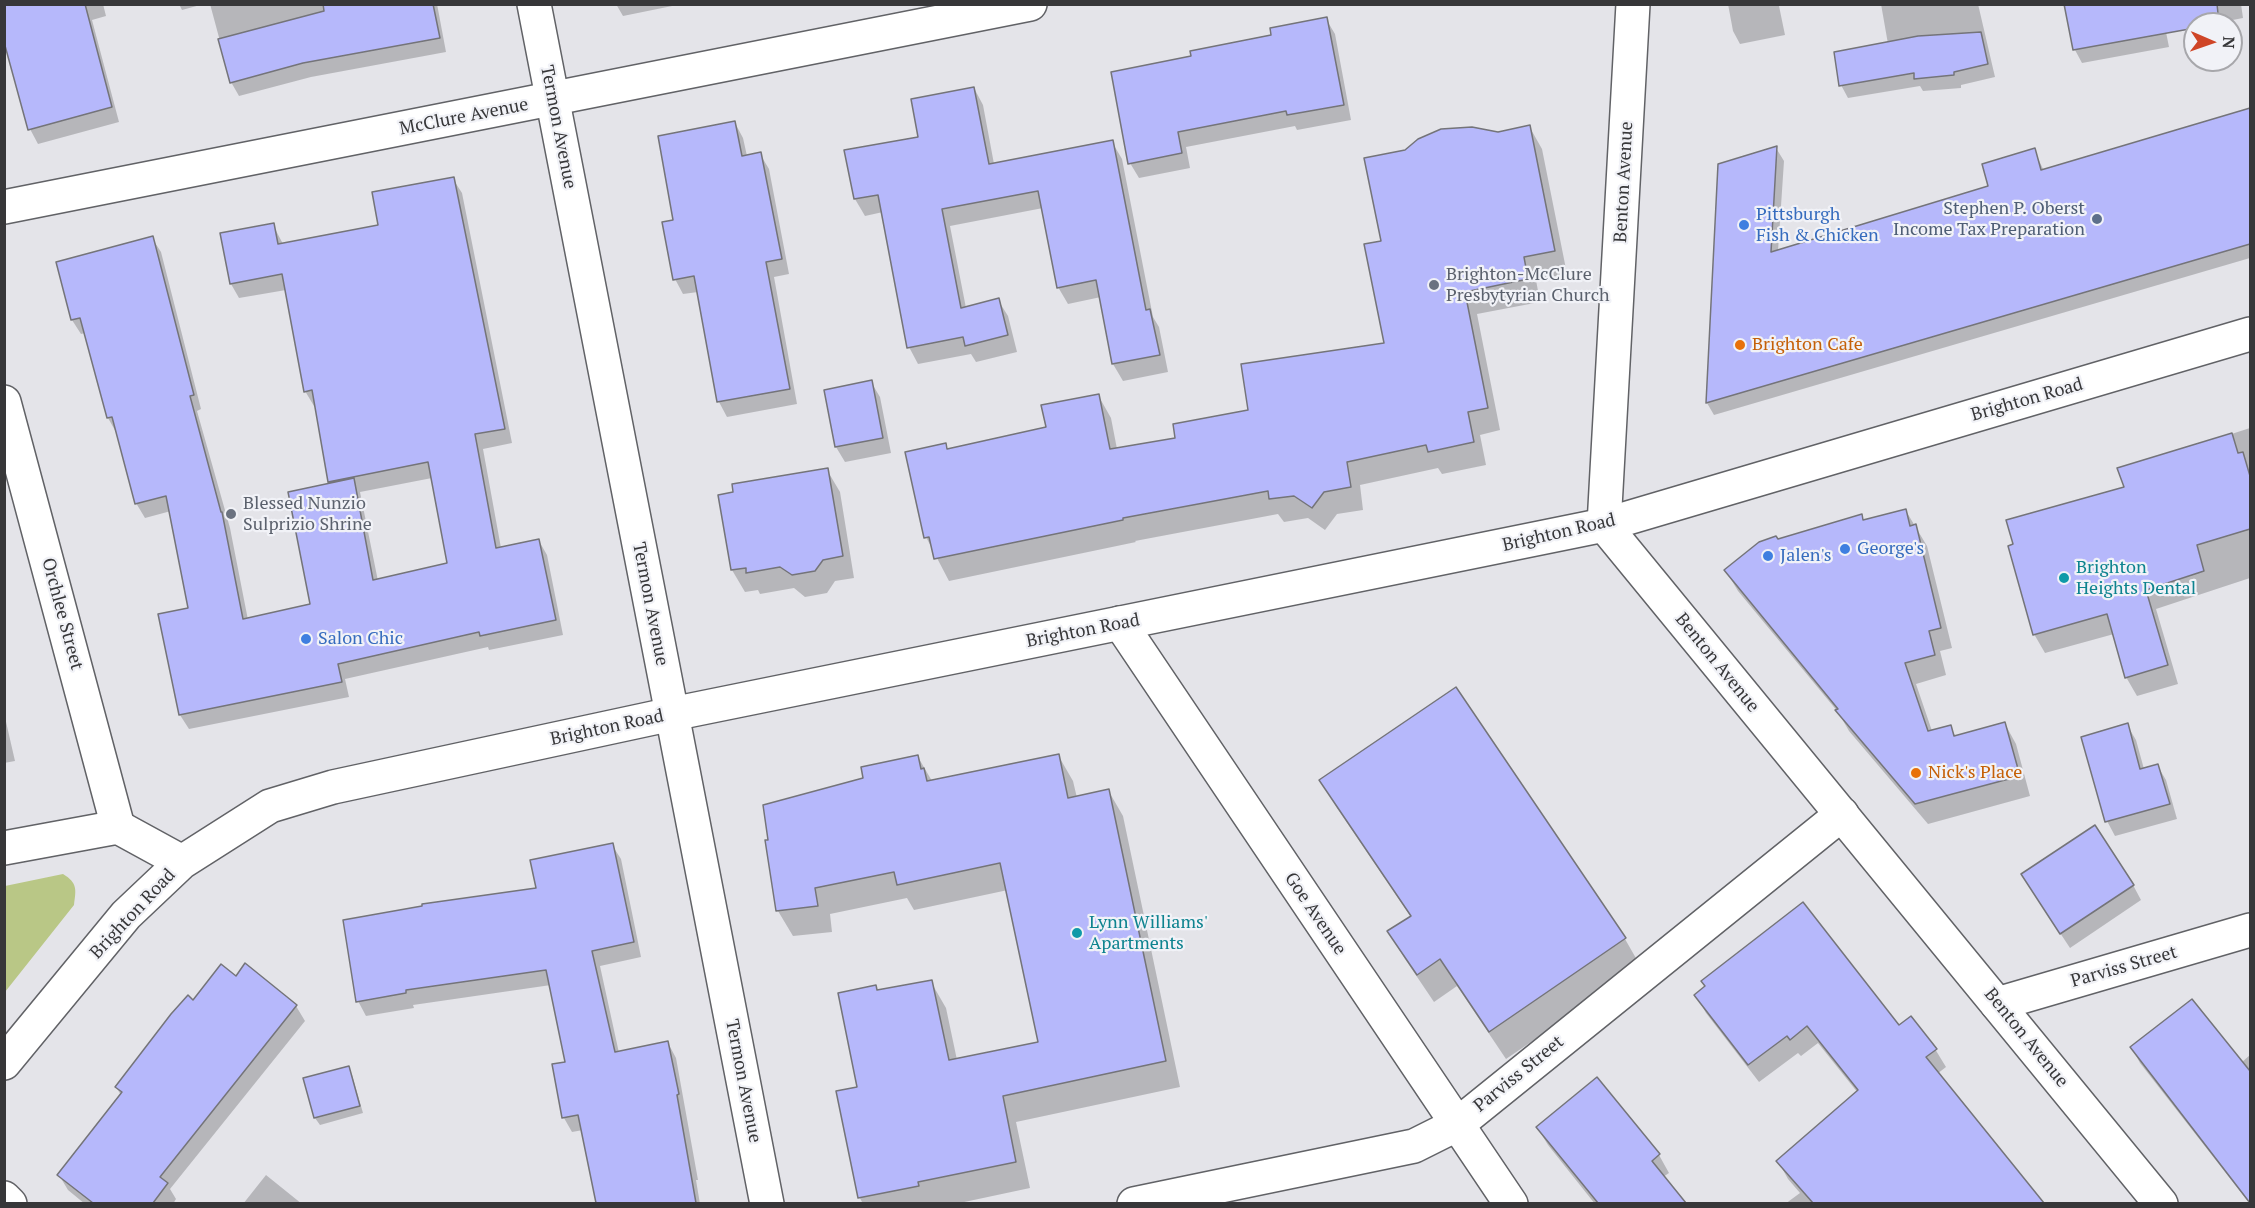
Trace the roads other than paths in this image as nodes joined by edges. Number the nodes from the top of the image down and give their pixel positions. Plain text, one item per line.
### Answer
1 (534, 4) edge
2 (1030, 4) edge
3 (1633, 4) edge
4 (553, 99) junction
5 (4, 207) edge
6 (2250, 334) edge
7 (4, 402) edge
8 (1604, 525) junction
9 (1120, 623) junction
10 (672, 714) junction
11 (1842, 814) junction
12 (118, 827) junction
13 (4, 848) edge
14 (182, 862) junction
15 (2250, 930) edge
16 (1997, 1004) junction
17 (4, 1063) edge
18 (1458, 1124) junction
19 (4, 1198) edge
20 (2157, 1202) edge
21 (10, 1203) edge
22 (767, 1203) edge
23 (1134, 1203) edge
24 (1511, 1203) edge

1 - 4 street, Termon Avenue
2 - 4 street, McClure Avenue
3 - 8 street, Benton Avenue
4 - 5 street, McClure Avenue
4 - 10 street, Termon Avenue
6 - 8 street, Brighton Road
7 - 12 street, Orchlee Street
8 - 9 street, Brighton Road
8 - 11 street, Benton Avenue
9 - 10 street, Brighton Road
9 - 18 street, Goe Avenue
10 - 14 street, Brighton Road
10 - 22 street, Termon Avenue
11 - 16 street, Benton Avenue
11 - 18 street, Parviss Street
12 - 13 street
12 - 14 street
14 - 17 street, Brighton Road
15 - 16 street, Parviss Street
16 - 20 street, Benton Avenue
18 - 23 street, Parviss Street
18 - 24 street, Goe Avenue
19 - 21 street

